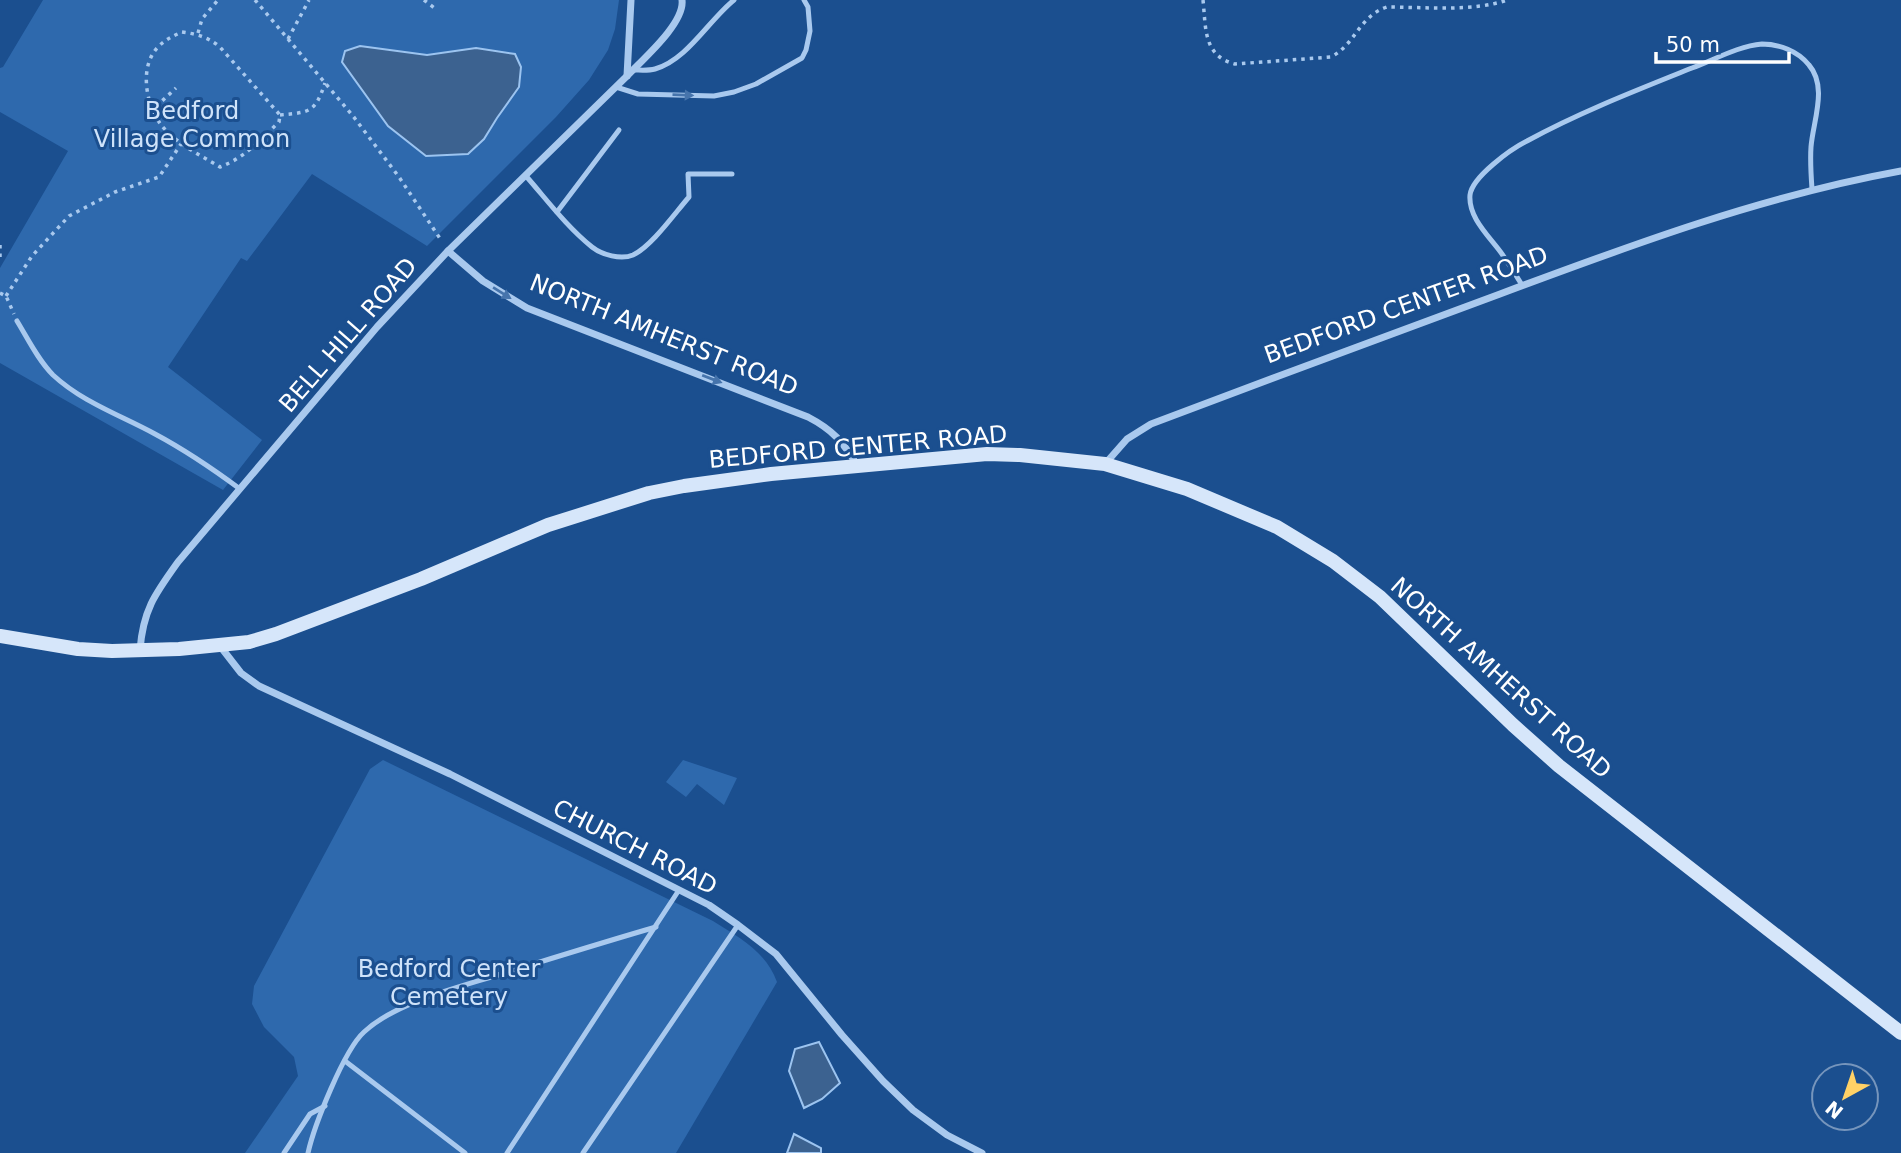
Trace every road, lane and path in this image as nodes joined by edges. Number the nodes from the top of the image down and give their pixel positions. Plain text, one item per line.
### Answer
1 (218, 0) edge
2 (255, 0) edge
3 (309, 0) edge
4 (424, 0) edge
5 (631, 0) edge
6 (682, 0) edge
7 (734, 0) edge
8 (804, 0) edge
9 (1203, 0) edge
10 (1507, 0) edge
11 (438, 10) dead end
12 (197, 34) junction
13 (289, 38) junction
14 (630, 73) junction
15 (325, 83) junction
16 (616, 87) junction
17 (176, 88) dead end
18 (280, 115) junction
19 (158, 120) junction
20 (619, 130) dead end
21 (181, 144) junction
22 (1901, 171) edge
23 (732, 174) dead end
24 (526, 176) junction
25 (1812, 189) junction
26 (557, 212) junction
27 (0, 245) edge
28 (449, 251) junction
29 (0, 258) edge
30 (1522, 285) junction
31 (0, 293) edge
32 (6, 296) junction
33 (17, 321) joint
34 (1105, 464) junction
35 (858, 465) junction
36 (240, 489) junction
37 (0, 636) edge
38 (220, 646) junction
39 (140, 650) junction
40 (679, 890) junction
41 (738, 925) junction
42 (656, 927) junction
43 (1901, 1033) edge
44 (345, 1061) junction
45 (325, 1105) junction
46 (284, 1153) edge
47 (308, 1153) edge
48 (465, 1153) edge
49 (507, 1153) edge
50 (583, 1153) edge
51 (982, 1153) edge

1 - 12 path
2 - 13 path
3 - 13 path
4 - 11 path
5 - 14 street
6 - 14 street, BELL HILL ROAD
7 - 14 lane
16 -> 8 lane
9 - 10 path
12 - 18 path
12 - 19 path
13 - 15 path
14 - 16 street, BELL HILL ROAD
15 - 18 path
15 - 28 path
16 - 24 street, BELL HILL ROAD
17 - 19 path
18 - 21 path
19 - 21 path
20 - 26 lane
21 - 32 path
22 - 25 street, BEDFORD CENTER ROAD
23 - 26 lane
24 - 26 lane
24 - 28 street, BELL HILL ROAD
25 - 30 street, BEDFORD CENTER ROAD
25 - 30 lane
27 - 29 path
28 -> 35 street, NORTH AMHERST ROAD
28 - 36 street, BELL HILL ROAD
30 - 34 street, BEDFORD CENTER ROAD
31 - 32 path
32 - 33 path
33 - 36 lane
34 - 35 street, BEDFORD CENTER ROAD
34 - 43 street, NORTH AMHERST ROAD
35 - 38 street, BEDFORD CENTER ROAD
36 - 39 street, BELL HILL ROAD
37 - 39 street, BEDFORD CENTER ROAD
38 - 39 street, BEDFORD CENTER ROAD
38 - 40 street, CHURCH ROAD
40 - 41 street, CHURCH ROAD
40 - 42 lane
41 - 50 lane
41 - 51 street, CHURCH ROAD
42 - 44 lane
42 - 49 lane
44 - 45 lane
44 - 48 lane
45 - 46 lane
45 - 47 lane

